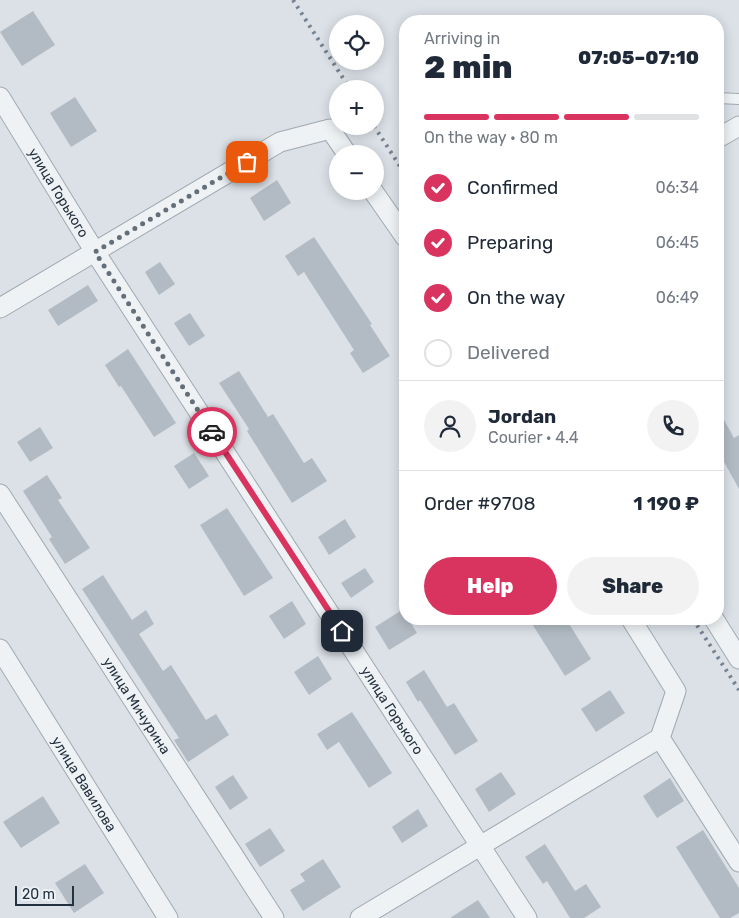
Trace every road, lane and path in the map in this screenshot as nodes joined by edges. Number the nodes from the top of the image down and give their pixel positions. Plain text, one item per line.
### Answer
1 (0, 97) edge
2 (724, 98) edge
3 (739, 99) edge
4 (739, 126) edge
5 (724, 135) edge
6 (341, 145) edge
7 (379, 200) edge
8 (399, 228) edge
9 (95, 252) junction
10 (0, 308) edge
11 (0, 494) edge
12 (635, 625) edge
13 (718, 625) edge
14 (0, 649) edge
15 (739, 659) edge
16 (660, 738) junction
17 (481, 845) junction
18 (739, 862) edge
19 (168, 918) edge
20 (274, 918) edge
21 (360, 918) edge
22 (527, 918) edge

1 - 9 street, улица Горького
2 - 3 lane
4 - 5 street
6 - 9 street
7 - 8 street
9 - 10 street
9 - 17 street, улица Горького
11 - 20 street, улица Мичурина
12 - 16 street
13 - 15 street
14 - 19 street, улица Вавилова
16 - 17 street
16 - 18 street
17 - 21 street
17 - 22 street, улица Горького

